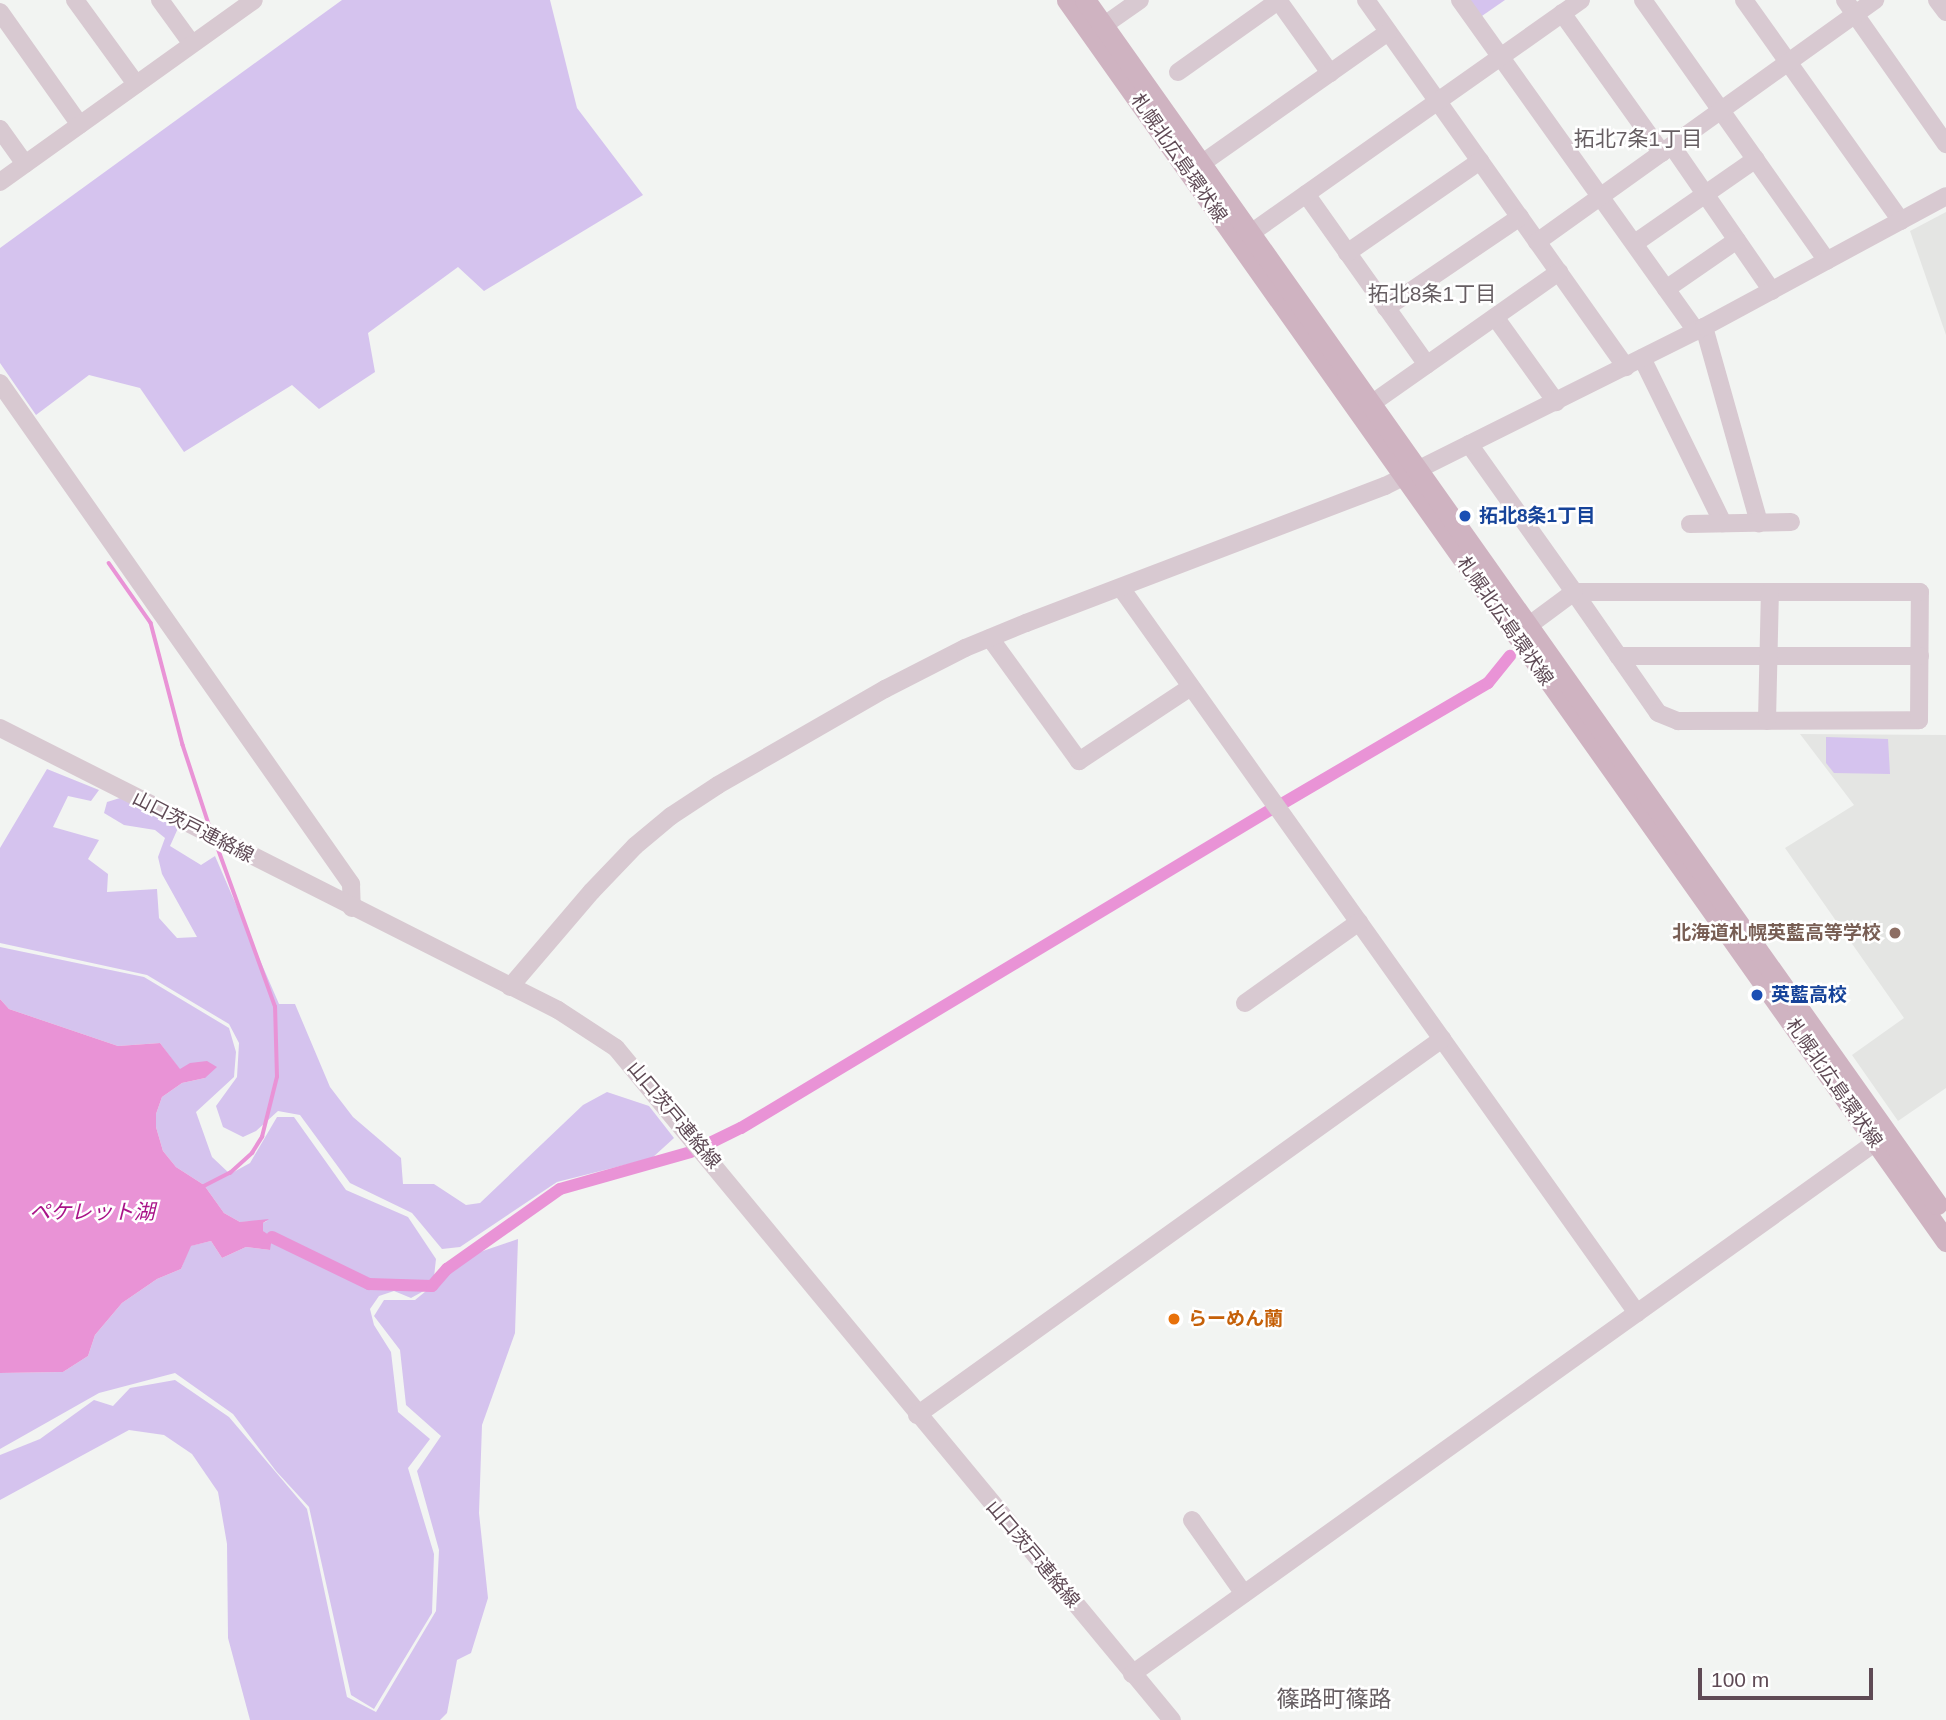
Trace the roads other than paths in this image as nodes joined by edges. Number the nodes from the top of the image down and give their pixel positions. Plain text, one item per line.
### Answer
1 (75, 0) edge
2 (160, 0) edge
3 (1067, 0) edge
4 (1085, 0) edge
5 (1140, 0) edge
6 (1278, 0) edge
7 (1366, 0) edge
8 (1460, 0) edge
9 (1581, 0) edge
10 (1643, 0) edge
11 (1744, 0) edge
12 (1875, 0) edge
13 (1937, 0) edge
14 (249, 1) edge
15 (1850, 7) edge
16 (0, 12) edge
17 (1946, 12) edge
18 (1562, 13) junction
19 (1103, 26) junction
20 (1388, 32) junction
21 (192, 44) junction
22 (1501, 56) junction
23 (1789, 63) junction
24 (1178, 72) dead end
25 (1330, 74) junction
26 (136, 84) junction
27 (1437, 102) junction
28 (1722, 111) junction
29 (80, 125) junction
30 (0, 130) edge
31 (1946, 144) edge
32 (1667, 149) junction
33 (1756, 159) junction
34 (1480, 161) junction
35 (25, 164) junction
36 (1202, 164) junction
37 (0, 182) edge
38 (1306, 194) junction
39 (1706, 194) junction
40 (1602, 196) junction
41 (1946, 196) edge
42 (1520, 217) junction
43 (1901, 221) junction
44 (1244, 238) junction
45 (1737, 240) junction
46 (1537, 242) junction
47 (1635, 243) junction
48 (1347, 253) junction
49 (1827, 261) junction
50 (1559, 272) junction
51 (1667, 289) junction
52 (1772, 292) junction
53 (1386, 308) junction
54 (1495, 317) junction
55 (1700, 329) junction
56 (1634, 362) junction
57 (1427, 365) junction
58 (0, 383) edge
59 (1556, 402) junction
60 (1371, 404) junction
61 (1469, 444) junction
62 (1410, 473) junction
63 (1791, 522) dead end
64 (1723, 523) junction
65 (1759, 523) junction
66 (1690, 524) dead end
67 (1121, 588) junction
68 (1574, 592) junction
69 (1770, 592) junction
70 (1528, 626) junction
71 (990, 638) junction
72 (1768, 655) junction
73 (1618, 656) junction
74 (1920, 656) junction
75 (1191, 687) junction
76 (1767, 721) junction
77 (0, 729) edge
78 (352, 908) junction
79 (1359, 922) junction
80 (510, 987) junction
81 (1245, 1003) dead end
82 (1442, 1039) junction
83 (1876, 1142) junction
84 (1946, 1216) edge
85 (1946, 1241) edge
86 (1637, 1313) junction
87 (917, 1415) junction
88 (1192, 1520) dead end
89 (1244, 1594) junction
90 (1132, 1674) junction
91 (1172, 1720) edge

1 - 26 street
2 - 21 street
3 - 44 main road, 札幌北広島環状線
4 - 19 main road, 札幌北広島環状線
5 - 19 street
6 - 24 street
6 - 25 street
7 - 20 street
8 - 22 street
9 - 18 street
10 - 28 street
11 - 23 street
12 - 15 street
13 - 17 street
14 - 21 street
15 - 23 street
15 - 31 street
16 - 29 street
18 - 22 street
18 - 32 street
19 - 36 main road, 札幌北広島環状線
20 - 25 street
20 - 27 street
21 - 26 street
22 - 27 street
22 - 40 street
23 - 28 street
23 - 43 street
25 - 36 street
26 - 29 street
27 - 34 street
27 - 38 street
28 - 32 street
28 - 33 street
29 - 35 street
30 - 35 street
32 - 39 street
32 - 40 street
33 - 39 street
33 - 49 street
34 - 42 street
34 - 48 street
35 - 37 street
36 - 44 main road, 札幌北広島環状線
38 - 44 street
38 - 48 street
39 - 45 street
39 - 47 street
40 - 46 street
40 - 47 street
41 - 43 street
42 - 46 street
42 - 53 street
43 - 49 street
44 - 60 main road, 札幌北広島環状線
44 - 62 main road, 札幌北広島環状線
45 - 51 street
45 - 52 street
46 - 50 street
47 - 51 street
48 - 53 street
49 - 52 street
50 - 54 street
50 - 56 street
51 - 55 street
52 - 55 street
53 - 57 street
54 - 57 street
54 - 59 street
55 - 56 street
55 - 65 street
56 - 59 street
56 - 64 street
57 - 60 street
58 - 78 street
59 - 61 street
60 - 62 main road, 札幌北広島環状線
61 - 62 street
61 - 68 street
62 - 67 street
62 - 70 main road, 札幌北広島環状線
62 - 83 main road, 札幌北広島環状線
63 - 65 street
64 - 65 street
64 - 66 street
67 - 71 street
67 - 75 street
68 - 69 street
68 - 70 street
68 - 73 street
69 - 72 street
69 - 74 street
70 - 84 main road, 札幌北広島環状線
71 - 75 street
71 - 80 street
72 - 73 street
72 - 74 street
72 - 76 street
73 - 76 street
74 - 76 street
75 - 79 street
77 - 78 street, 山口茨戸連絡線
78 - 80 street, 山口茨戸連絡線
79 - 81 street
79 - 82 street
80 - 87 street, 山口茨戸連絡線
82 - 86 street
82 - 87 street
83 - 85 main road, 札幌北広島環状線
83 - 86 street
86 - 89 street
87 - 90 street, 山口茨戸連絡線
88 - 89 street
89 - 90 street
90 - 91 street, 山口茨戸連絡線

